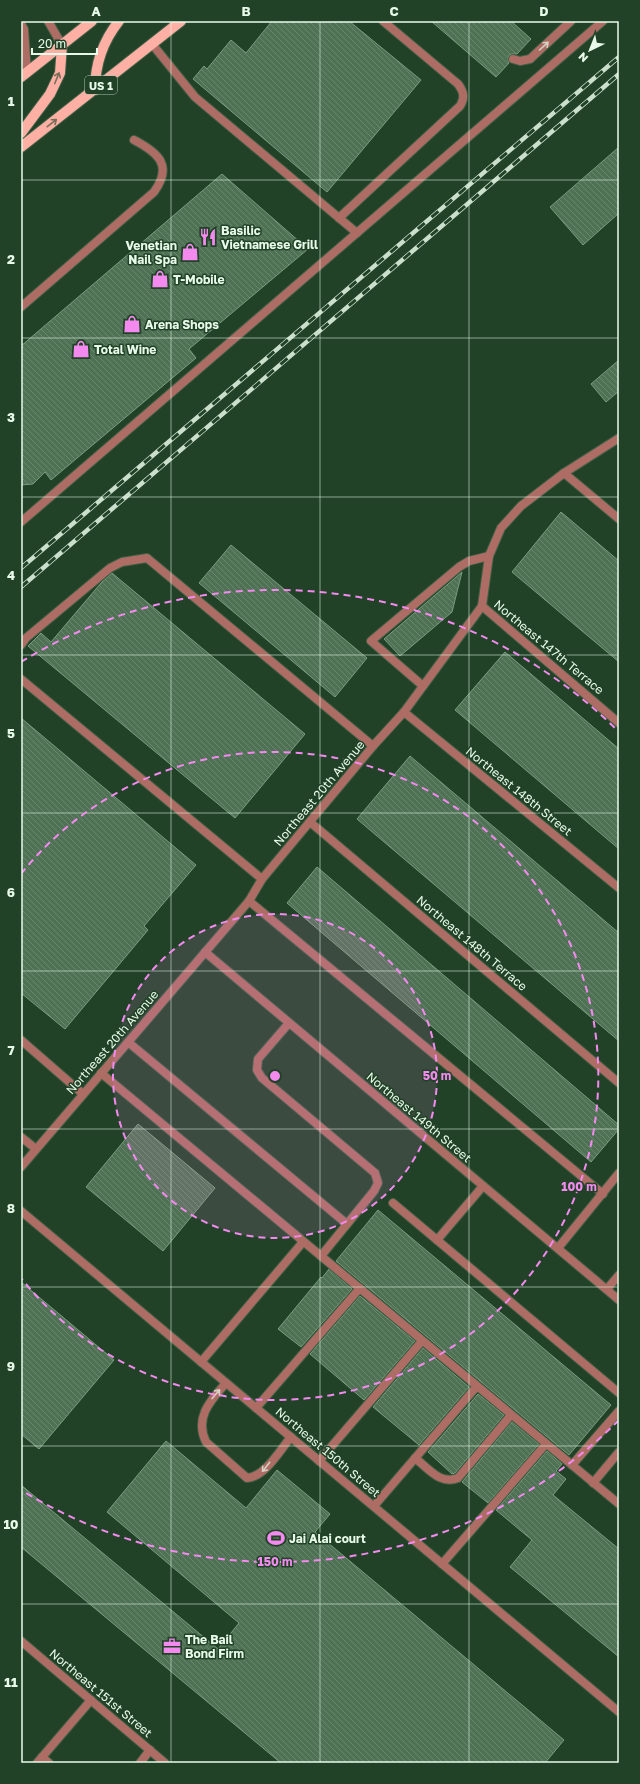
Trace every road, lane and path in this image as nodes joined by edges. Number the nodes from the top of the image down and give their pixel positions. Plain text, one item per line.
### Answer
1 (48, 21) edge
2 (92, 21) edge
3 (119, 21) edge
4 (181, 21) edge
5 (383, 21) edge
6 (571, 21) edge
7 (603, 21) edge
8 (21, 24) edge
9 (152, 44) junction
10 (62, 45) junction
11 (513, 59) dead end
12 (24, 75) edge
13 (95, 90) junction
14 (21, 133) edge
15 (134, 140) dead end
16 (21, 147) edge
17 (339, 218) junction
18 (357, 233) junction
19 (21, 307) edge
20 (619, 438) edge
21 (564, 473) junction
22 (619, 519) edge
23 (21, 522) edge
24 (489, 556) junction
25 (482, 606) junction
26 (21, 645) edge
27 (21, 679) edge
28 (423, 686) junction
29 (404, 712) junction
30 (619, 722) edge
31 (373, 746) junction
32 (310, 822) junction
33 (262, 879) junction
34 (619, 888) edge
35 (249, 901) junction
36 (204, 952) junction
37 (289, 1023) junction
38 (21, 1040) edge
39 (128, 1042) junction
40 (101, 1073) junction
41 (619, 1083) edge
42 (83, 1094) junction
43 (21, 1137) edge
44 (36, 1150) junction
45 (21, 1167) edge
46 (619, 1174) edge
47 (483, 1186) junction
48 (603, 1194) junction
49 (393, 1203) dead end
50 (21, 1211) edge
51 (347, 1224) junction
52 (437, 1240) junction
53 (303, 1242) junction
54 (558, 1248) junction
55 (320, 1256) junction
56 (619, 1275) edge
57 (360, 1288) junction
58 (607, 1289) junction
59 (619, 1300) edge
60 (422, 1341) junction
61 (201, 1362) junction
62 (226, 1383) junction
63 (477, 1386) junction
64 (619, 1393) edge
65 (256, 1408) junction
66 (619, 1411) edge
67 (511, 1415) junction
68 (291, 1437) junction
69 (546, 1444) junction
70 (619, 1452) edge
71 (415, 1458) junction
72 (319, 1461) junction
73 (572, 1465) junction
74 (593, 1483) junction
75 (619, 1504) edge
76 (374, 1506) junction
77 (442, 1564) junction
78 (21, 1641) edge
79 (91, 1700) junction
80 (619, 1712) edge
81 (150, 1750) junction
82 (40, 1760) edge
83 (49, 1763) edge
84 (140, 1763) edge
85 (165, 1763) edge

1 - 10 street
2 - 10 main road
3 - 13 main road
4 - 9 main road, US 1
5 - 17 street
11 -> 6 street
7 - 18 street
8 - 12 street
9 - 13 main road, US 1
9 - 17 street
10 - 12 main road
14 -> 10 main road
16 -> 13 main road, US 1
15 - 19 street
17 - 18 street
18 - 23 street
20 - 21 street, Northeast 20th Avenue
21 - 22 street
21 - 24 street, Northeast 20th Avenue
24 - 25 street, Northeast 20th Avenue
24 - 28 street
25 - 28 street, Northeast 20th Avenue
25 - 30 street, Northeast 147th Terrace
26 - 31 street
27 - 33 street
28 - 29 street, Northeast 20th Avenue
29 - 31 street, Northeast 20th Avenue
29 - 34 street, Northeast 148th Street
31 - 32 street, Northeast 20th Avenue
32 - 33 street, Northeast 20th Avenue
32 - 41 street, Northeast 148th Terrace
33 - 35 street, Northeast 20th Avenue
35 - 36 street, Northeast 20th Avenue
35 - 48 street
36 - 37 street, Northeast 149th Street
36 - 39 street, Northeast 20th Avenue
37 - 47 street, Northeast 149th Street
37 - 51 street
38 - 42 street
39 - 40 street, Northeast 20th Avenue
39 - 51 street
40 - 42 street, Northeast 20th Avenue
40 - 53 street
42 - 44 street, Northeast 20th Avenue
43 - 44 street
44 - 45 street, Northeast 20th Avenue
46 - 48 street
47 - 52 street
47 - 54 street, Northeast 149th Street
48 - 54 street
49 - 52 street
50 - 61 street, Northeast 150th Street
51 - 55 street
52 - 64 street
53 - 55 street
53 - 61 street
54 - 58 street, Northeast 149th Street
55 - 57 street
56 - 58 street
57 - 60 street
57 - 65 street
58 - 59 street, Northeast 149th Street
60 - 63 street
60 - 72 street
61 - 62 street, Northeast 150th Street
62 - 65 street, Northeast 150th Street
68 -> 62 street
63 - 67 street
63 - 71 street
65 - 68 street, Northeast 150th Street
66 - 73 street
67 - 69 street
67 - 71 street
68 - 72 street, Northeast 150th Street
69 - 73 street
69 - 77 street
70 - 74 street
71 - 76 street
72 - 76 street, Northeast 150th Street
73 - 74 street
74 - 75 street
76 - 77 street, Northeast 150th Street
77 - 80 street, Northeast 150th Street
78 - 79 street, Northeast 151st Street
79 - 81 street, Northeast 151st Street
79 - 82 street
81 - 84 street
81 - 85 street, Northeast 151st Street
82 - 83 street

